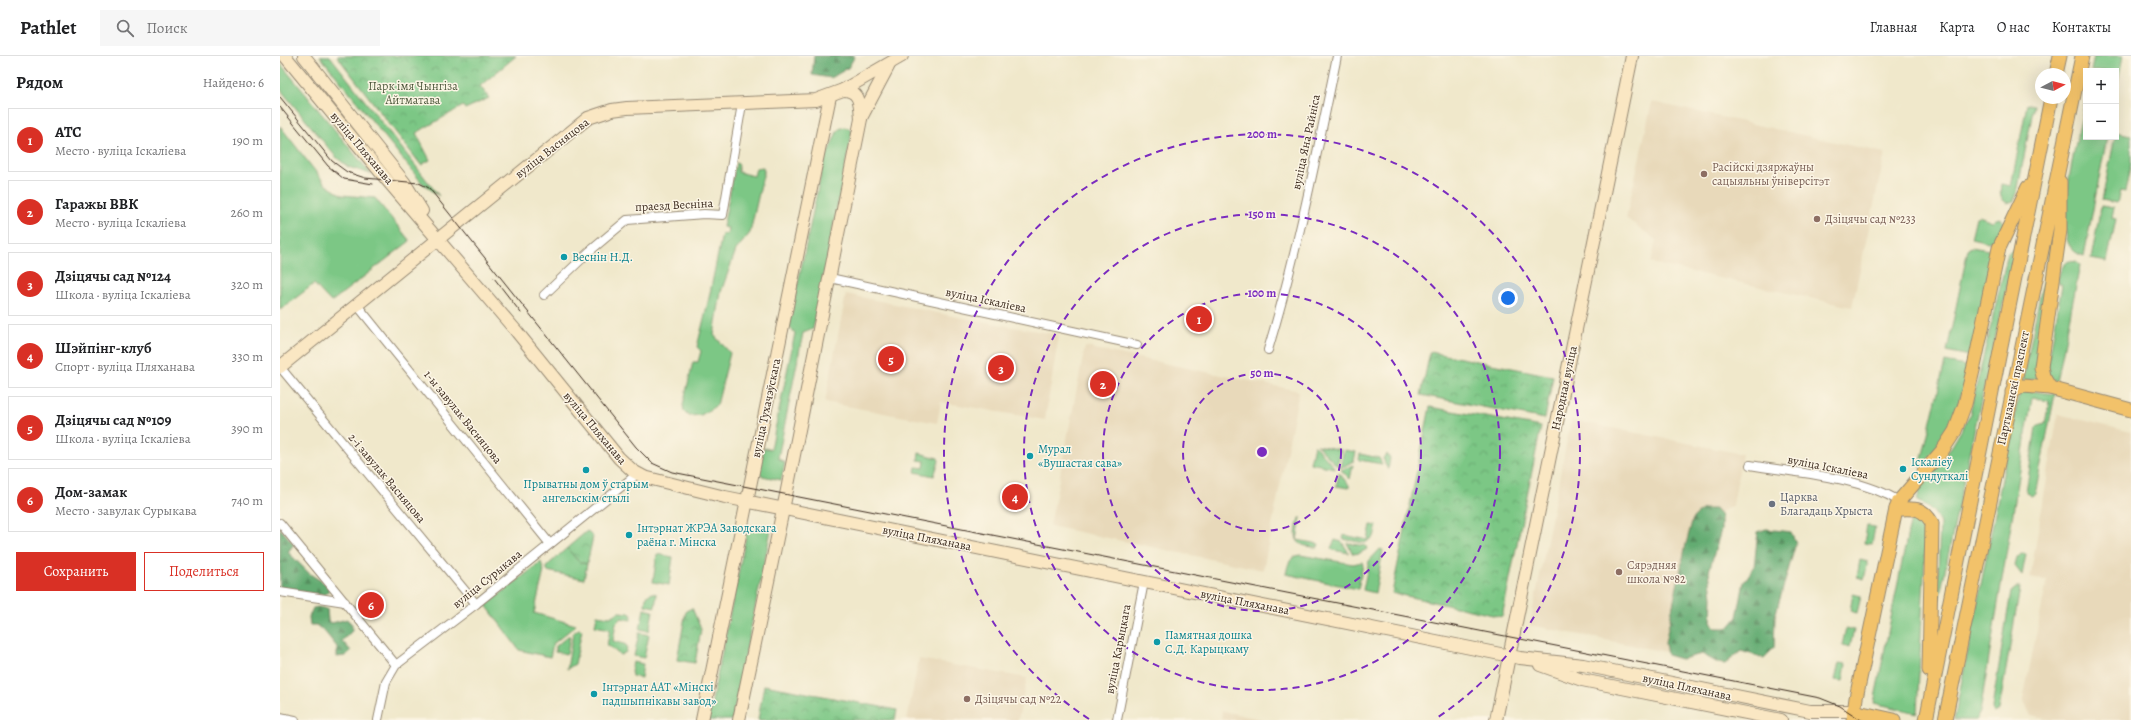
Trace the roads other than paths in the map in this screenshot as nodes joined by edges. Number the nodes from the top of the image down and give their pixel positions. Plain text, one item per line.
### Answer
1 (286, 56) edge
2 (304, 56) edge
3 (902, 56) edge
4 (1337, 56) edge
5 (1632, 56) edge
6 (2060, 56) edge
7 (2082, 56) edge
8 (889, 65) junction
9 (2057, 68) edge
10 (843, 90) junction
11 (830, 96) junction
12 (742, 104) junction
13 (2050, 104) edge
14 (861, 119) junction
15 (2059, 163) junction
16 (2036, 173) junction
17 (439, 239) junction
18 (830, 278) junction
19 (544, 295) dead end
20 (357, 305) junction
21 (1137, 345) dead end
22 (1268, 350) dead end
23 (280, 367) edge
24 (2050, 388) junction
25 (2012, 392) junction
26 (2131, 410) edge
27 (1750, 465) dead end
28 (637, 474) junction
29 (746, 501) junction
30 (1897, 505) junction
31 (783, 508) junction
32 (280, 524) edge
33 (550, 544) junction
34 (1144, 582) junction
35 (280, 592) edge
36 (345, 602) junction
37 (476, 604) junction
38 (1515, 657) junction
39 (396, 665) junction
40 (1928, 706) junction
41 (1853, 716) edge
42 (280, 717) edge
43 (295, 720) edge
44 (378, 720) edge
45 (702, 720) edge
46 (739, 720) edge
47 (1117, 720) edge
48 (1496, 720) edge
49 (1781, 720) edge
50 (1894, 720) edge
51 (1926, 720) edge
52 (1945, 720) edge

1 - 17 main road, вуліца Пляханава
2 - 17 main road, вуліца Пляханава
3 - 8 main road, вуліца Васняцова
4 - 22 street, вуліца Яна Райніса
5 - 38 main road, Народная вуліца
6 - 9 main road
7 - 15 main road, Партызанскі праспект
8 - 10 main road, вуліца Васняцова
8 - 14 main road
10 - 11 main road, вуліца Васняцова
10 - 14 main road
11 - 12 main road, вуліца Васняцова
11 - 29 main road, вуліца Тухачэўскага
12 - 17 main road, вуліца Васняцова
12 - 19 street, праезд Весніна
13 - 16 main road, Партызанскі праспект
14 - 18 main road
15 - 24 main road
15 - 25 main road, Партызанскі праспект
16 - 30 main road
16 - 40 main road, Партызанскі праспект
17 - 20 main road, вуліца Васняцова
17 - 28 main road, вуліца Пляханава
18 - 21 street, вуліца Іскаліева
18 - 31 main road
20 - 23 main road, вуліца Васняцова
20 - 33 street, 1-ы завулак Васняцова
23 - 37 street, 2-і завулак Васняцова
24 - 25 main road
24 - 26 main road
25 - 52 main road, Партызанскі праспект
27 - 30 street, вуліца Іскаліева
28 - 29 main road, вуліца Пляханава
28 - 33 street, вуліца Сурыкава
29 - 31 main road, вуліца Пляханава
29 - 45 main road, вуліца Тухачэўскага
30 - 40 main road
30 - 41 main road
31 - 34 main road, вуліца Пляханава
31 - 46 main road
32 - 36 street
33 - 37 street, вуліца Сурыкава
34 - 38 main road, вуліца Пляханава
34 - 47 street, вуліца Карыцкага
35 - 36 street
36 - 39 street
37 - 39 street, вуліца Сурыкава
38 - 41 main road, вуліца Пляханава
38 - 48 main road, Народная вуліца
38 - 49 main road, вуліца Пляханава
39 - 44 street, вуліца Сурыкава
40 - 51 main road, Партызанскі праспект
41 - 50 main road
42 - 43 street

